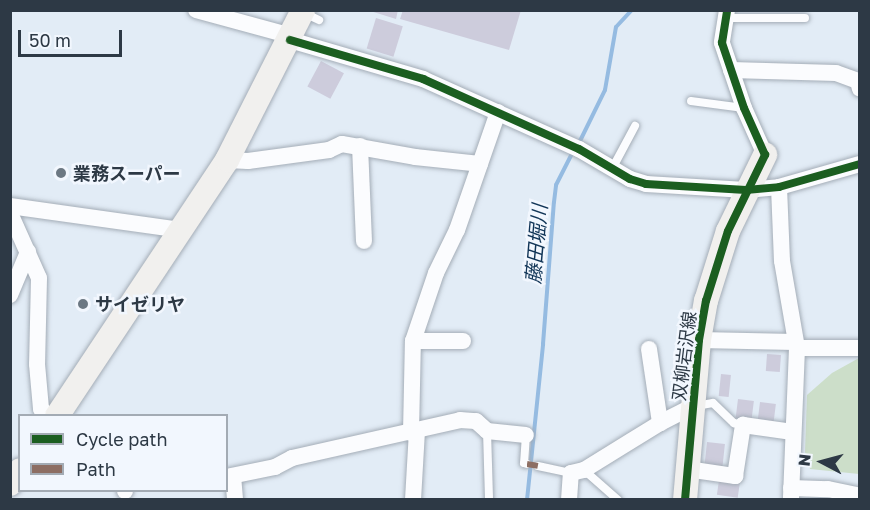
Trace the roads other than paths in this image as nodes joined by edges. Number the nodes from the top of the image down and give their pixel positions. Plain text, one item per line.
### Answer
1 (196, 10) edge
2 (308, 14) edge
3 (725, 14) edge
4 (805, 18) dead end
5 (291, 38) junction
6 (732, 70) junction
7 (860, 89) edge
8 (691, 101) dead end
9 (744, 108) junction
10 (498, 112) junction
11 (635, 126) dead end
12 (360, 146) junction
13 (765, 155) joint
14 (227, 160) junction
15 (480, 164) junction
16 (860, 164) edge
17 (612, 169) junction
18 (779, 187) junction
19 (746, 190) junction
20 (10, 206) edge
21 (10, 213) edge
22 (180, 230) junction
23 (364, 241) dead end
24 (21, 245) edge
25 (10, 296) edge
26 (699, 340) junction
27 (413, 341) junction
28 (463, 341) dead end
29 (796, 345) junction
30 (860, 348) edge
31 (649, 349) dead end
32 (692, 407) junction
33 (46, 414) edge
34 (58, 414) edge
35 (660, 423) junction
36 (743, 425) junction
37 (487, 431) junction
38 (414, 432) junction
39 (793, 432) junction
40 (526, 435) joint
41 (527, 464) dead end
42 (538, 466) dead end
43 (687, 469) junction
44 (577, 471) junction
45 (230, 477) edge
46 (791, 493) edge
47 (860, 496) edge
48 (235, 500) edge
49 (413, 500) edge
50 (489, 500) edge
51 (569, 500) edge
52 (618, 500) edge
53 (685, 500) edge

1 - 5 street
2 - 5 street
3 - 4 lane
3 - 6 street
5 - 10 street
5 - 14 street
6 - 7 street
6 - 9 street
8 - 9 lane
9 - 13 street
10 - 15 street
10 - 17 street
11 - 17 lane
12 - 14 street
12 - 15 street
12 - 23 street
13 - 19 street, 双柳岩沢線
14 - 22 street
15 - 27 street
16 - 18 street
17 - 19 street
18 - 19 street
18 - 29 street
19 - 26 street, 双柳岩沢線
20 - 22 street
21 - 24 street
22 - 34 street
24 - 25 street
24 - 33 street
26 - 29 street
26 - 32 street, 双柳岩沢線
27 - 28 street
27 - 38 street
29 - 30 street
29 - 39 street
31 - 35 street
32 - 35 street
32 - 36 lane
32 - 43 street, 双柳岩沢線
35 - 44 street
36 - 39 street
36 - 43 street
37 - 38 street
37 - 40 street
37 - 50 lane
38 - 45 street
38 - 49 street
39 - 46 street
40 - 41 lane
42 - 44 lane
43 - 53 street, 双柳岩沢線
44 - 51 street
44 - 52 lane
45 - 48 street
46 - 47 street

